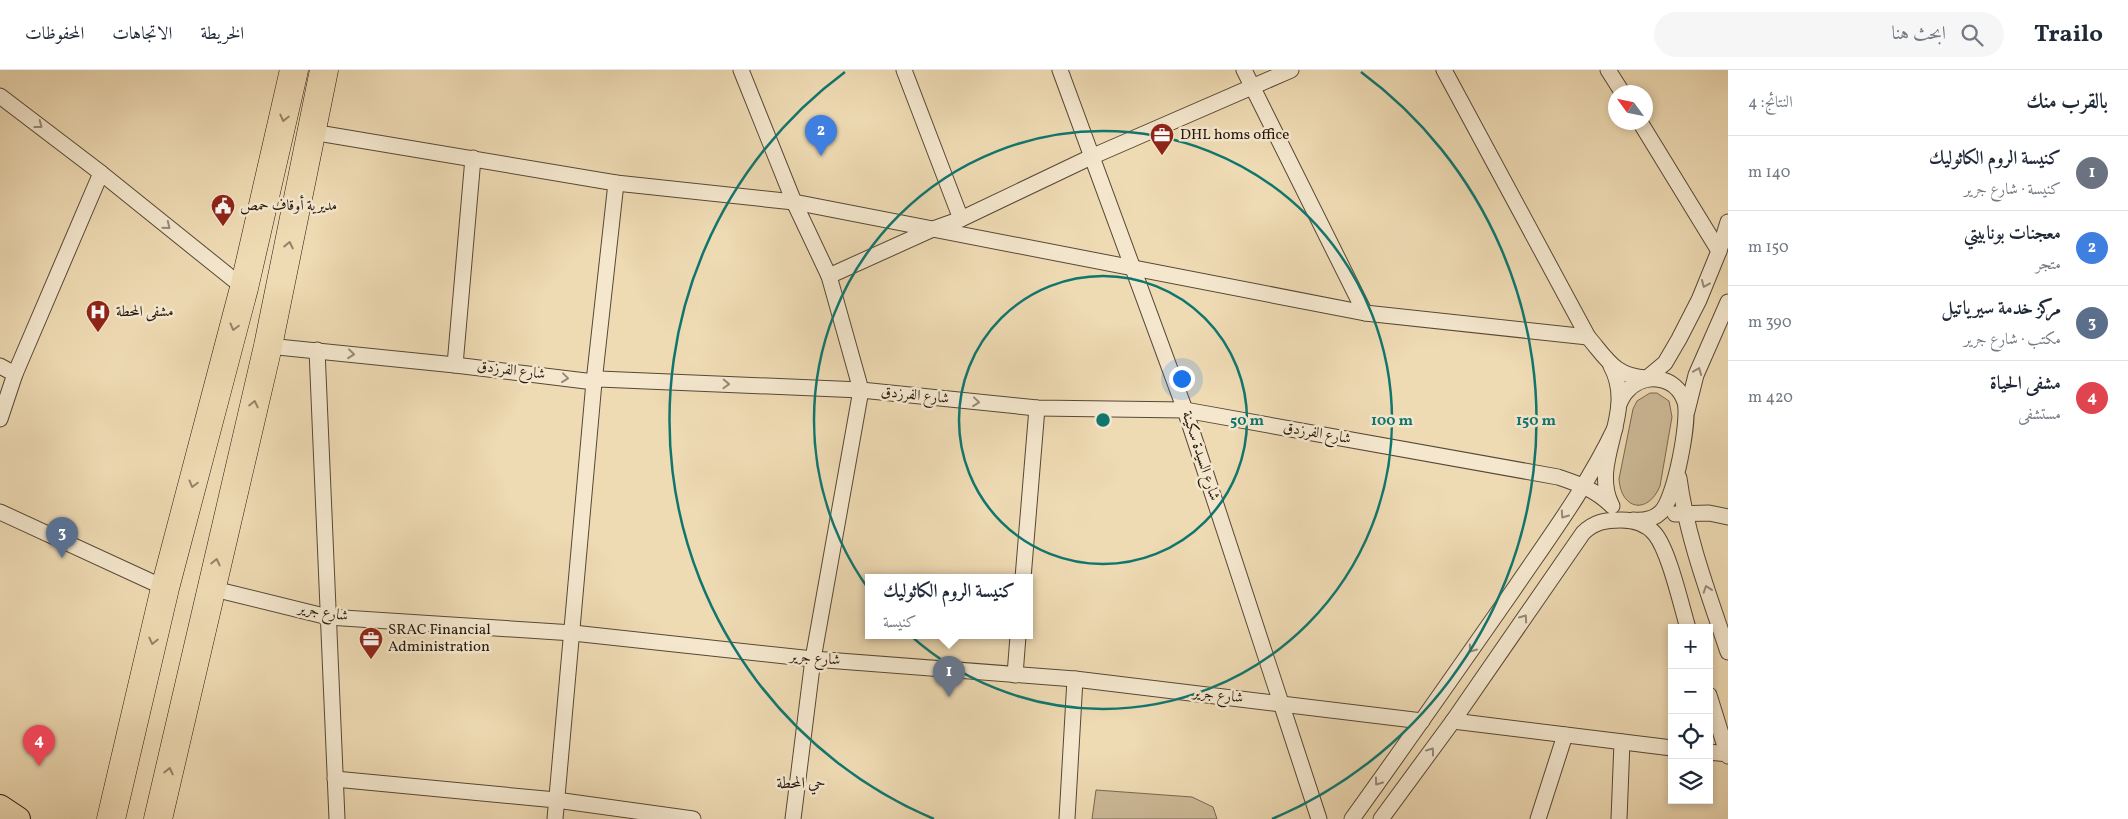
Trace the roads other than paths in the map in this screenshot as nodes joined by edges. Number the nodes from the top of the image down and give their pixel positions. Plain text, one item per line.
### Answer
1 (294, 70) edge
2 (324, 70) edge
3 (741, 70) edge
4 (904, 70) edge
5 (1060, 70) edge
6 (1244, 70) edge
7 (1292, 70) edge
8 (1444, 70) edge
9 (1608, 70) edge
10 (1618, 85) edge
11 (1253, 88) junction
12 (0, 96) edge
13 (1645, 130) edge
14 (312, 132) junction
15 (1091, 157) junction
16 (473, 158) junction
17 (101, 172) junction
18 (616, 183) junction
19 (794, 202) junction
20 (961, 219) junction
21 (1728, 222) edge
22 (932, 229) junction
23 (1719, 251) junction
24 (1133, 268) junction
25 (829, 276) junction
26 (244, 288) junction
27 (1728, 302) edge
28 (1365, 313) junction
29 (1588, 337) junction
30 (268, 346) junction
31 (317, 350) junction
32 (1608, 360) junction
33 (456, 365) junction
34 (0, 366) edge
35 (15, 374) junction
36 (1647, 378) junction
37 (597, 380) junction
38 (861, 390) junction
39 (1619, 404) junction
40 (1037, 408) junction
41 (1185, 410) junction
42 (1686, 418) junction
43 (0, 419) edge
44 (1615, 428) junction
45 (1601, 456) junction
46 (1678, 472) junction
47 (1558, 478) junction
48 (1584, 486) junction
49 (1612, 506) junction
50 (0, 512) edge
51 (1684, 513) junction
52 (1709, 513) junction
53 (1728, 517) edge
54 (1651, 518) junction
55 (1634, 520) junction
56 (1023, 574) edge
57 (166, 588) junction
58 (210, 588) junction
59 (328, 617) junction
60 (1687, 624) edge
61 (573, 633) junction
62 (1018, 639) edge
63 (1728, 652) edge
64 (812, 659) junction
65 (1015, 675) junction
66 (1075, 680) junction
67 (1282, 704) junction
68 (1713, 708) edge
69 (1422, 722) junction
70 (1453, 722) junction
71 (1565, 735) junction
72 (1622, 742) junction
73 (1668, 748) edge
74 (1713, 753) edge
75 (1728, 755) edge
76 (335, 779) junction
77 (556, 800) junction
78 (0, 807) edge
79 (18, 819) edge
80 (111, 819) edge
81 (158, 819) edge
82 (337, 819) edge
83 (555, 819) edge
84 (693, 819) edge
85 (793, 819) edge
86 (1067, 819) edge
87 (1319, 819) edge
88 (1352, 819) edge
89 (1381, 819) edge
90 (1538, 819) edge
91 (1619, 819) edge

1 -> 26 highway
2 - 14 highway
3 - 19 street
4 - 20 street
5 - 15 street, شارع السيدة سكينة
6 - 11 street
7 - 11 street
8 - 29 street
9 - 10 street
11 - 15 street
11 - 28 street
12 -> 17 street
13 - 23 street
14 - 16 street
30 -> 14 highway
15 - 20 street
15 - 24 street, شارع السيدة سكينة
16 - 18 street
16 - 33 street
17 -> 26 street
17 - 35 street
18 - 19 street
18 - 37 street
19 - 22 street
19 - 25 street
20 - 22 street
21 - 23 street
22 - 24 street
22 - 25 street
23 -> 36 street
24 - 28 street
24 - 41 street, شارع السيدة سكينة
25 - 38 street
26 -> 57 highway
42 -> 27 street
28 - 29 street
29 - 32 street
30 - 31 street, شارع الفرزدق
58 -> 30 highway
31 -> 33 street, شارع الفرزدق
31 - 59 street
32 - 36 street
32 - 39 street
33 -> 37 street, شارع الفرزدق
34 - 35 street
35 - 43 street
36 - 39 street
36 - 42 street
37 -> 38 street, شارع الفرزدق
37 - 61 street
38 -> 40 street, شارع الفرزدق
38 - 64 street
39 - 44 street
40 - 41 street, شارع الفرزدق
40 - 56 street
41 - 47 street, شارع الفرزدق
41 - 67 street, شارع السيدة سكينة
42 - 46 street
44 - 45 street
44 - 49 street
45 - 47 street
45 - 48 street
46 - 51 street
46 - 52 street
46 - 54 street
47 - 48 street, شارع الفرزدق
48 - 49 street, شارع الفرزدق
48 -> 69 street
49 - 55 street, شارع الفرزدق
50 - 57 street
51 - 52 street
51 - 54 street
63 -> 51 street
52 - 53 street
54 - 55 street
55 - 60 street, شارع الفرزدق
70 -> 55 street
57 -> 80 highway
58 - 59 street, شارع جرير
81 -> 58 highway
59 - 61 street, شارع جرير
59 - 76 street
61 - 64 street, شارع جرير
61 - 77 street
62 - 65 street
64 - 65 street, شارع جرير
64 - 85 street
65 - 66 street, شارع جرير
66 - 67 street, شارع جرير
66 - 86 street
67 - 69 street, شارع جرير
67 - 87 street, شارع السيدة سكينة
68 - 75 street
69 -> 88 street
70 - 71 street
89 -> 70 street
71 - 72 street
71 - 90 street
72 - 73 street
72 - 91 street
74 - 75 street
76 - 77 street
76 - 82 street
77 - 83 street
77 - 84 street
78 - 79 main road

